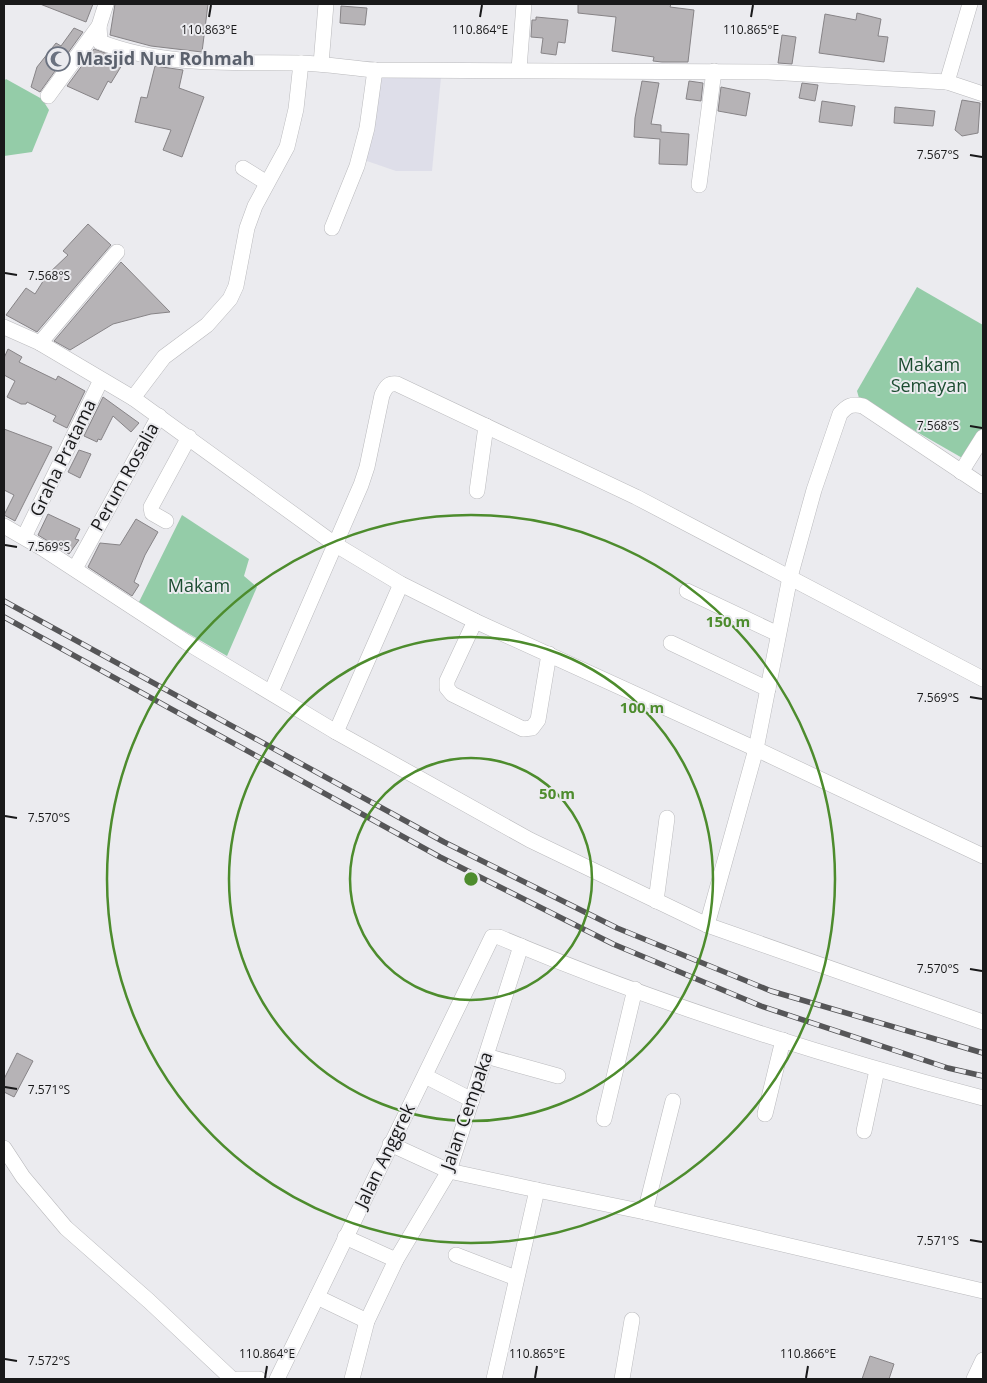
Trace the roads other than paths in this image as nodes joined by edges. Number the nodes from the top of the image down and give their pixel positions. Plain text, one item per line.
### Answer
1 (106, 4) edge
2 (326, 4) edge
3 (524, 4) edge
4 (970, 4) edge
5 (99, 26) junction
6 (301, 63) junction
7 (321, 64) junction
8 (519, 69) junction
9 (374, 70) junction
10 (714, 71) junction
11 (947, 82) junction
12 (983, 94) edge
13 (48, 96) dead end
14 (243, 168) dead end
15 (267, 182) junction
16 (699, 186) dead end
17 (332, 228) dead end
18 (117, 252) dead end
19 (4, 326) edge
20 (40, 343) junction
21 (101, 380) junction
22 (133, 398) junction
23 (159, 416) junction
24 (486, 426) junction
25 (189, 437) junction
26 (983, 437) edge
27 (961, 472) junction
28 (983, 486) edge
29 (478, 491) dead end
30 (166, 521) dead end
31 (4, 526) edge
32 (24, 537) junction
33 (336, 545) junction
34 (77, 565) dead end
35 (790, 577) junction
36 (401, 584) junction
37 (688, 591) dead end
38 (475, 621) junction
39 (778, 634) junction
40 (670, 643) dead end
41 (549, 654) junction
42 (983, 679) edge
43 (768, 689) junction
44 (271, 692) junction
45 (336, 732) junction
46 (756, 749) junction
47 (667, 818) dead end
48 (983, 856) edge
49 (656, 902) junction
50 (706, 926) junction
51 (521, 946) junction
52 (635, 989) junction
53 (983, 1022) edge
54 (783, 1040) junction
55 (486, 1056) junction
56 (877, 1070) junction
57 (425, 1076) junction
58 (558, 1076) dead end
59 (983, 1098) edge
60 (472, 1100) junction
61 (673, 1102) dead end
62 (765, 1114) dead end
63 (604, 1119) dead end
64 (864, 1131) dead end
65 (390, 1144) junction
66 (4, 1148) edge
67 (448, 1171) junction
68 (537, 1190) junction
69 (645, 1212) junction
70 (345, 1237) junction
71 (456, 1255) dead end
72 (396, 1260) junction
73 (516, 1278) junction
74 (983, 1290) edge
75 (317, 1297) junction
76 (632, 1320) dead end
77 (367, 1321) junction
78 (983, 1360) edge
79 (232, 1379) edge
80 (237, 1379) edge
81 (259, 1379) edge
82 (277, 1379) edge
83 (352, 1379) edge
84 (494, 1379) edge
85 (622, 1379) edge
86 (974, 1379) edge

1 - 5 street
2 - 7 street
3 - 8 street
4 - 11 street
5 - 6 street
5 - 13 street
6 - 7 street
6 - 15 street
7 - 9 street
8 - 9 street
8 - 10 street
9 - 17 street
10 - 11 street
10 - 16 street
11 - 12 street
14 - 15 street
15 - 22 street
18 - 20 street
19 - 20 street
20 - 21 street
21 - 22 street
21 - 32 street, Graha Pratama
22 - 23 street
23 - 25 street
23 - 34 street, Perum Rosalia
24 - 29 street
24 - 33 street
24 - 35 street
25 - 30 street
25 - 33 street
26 - 27 street
27 - 28 street
27 - 35 street
31 - 32 street
32 - 44 street
33 - 36 street
33 - 44 street
35 - 39 street
35 - 42 street
36 - 38 street
36 - 45 street
37 - 39 street
38 - 41 street
38 - 41 street
39 - 43 street
40 - 43 street
41 - 46 street
43 - 46 street
44 - 45 street
45 - 49 street
46 - 48 street
46 - 50 street
47 - 49 street
49 - 50 street
50 - 53 street
51 - 52 street
51 - 55 street, Jalan Cempaka
51 - 57 street, Jalan Anggrek
52 - 54 street
52 - 63 street
54 - 56 street
54 - 62 street
55 - 58 street
55 - 60 street, Jalan Cempaka
56 - 59 street
56 - 64 street
57 - 60 street
57 - 65 street, Jalan Anggrek
60 - 67 street, Jalan Cempaka
61 - 69 street
65 - 67 street
65 - 70 street, Jalan Anggrek
66 - 79 street
67 - 68 street
67 - 72 street, Jalan Cempaka
68 - 69 street
68 - 73 street
69 - 74 street
70 - 72 street
70 - 75 street, Jalan Anggrek
71 - 73 street
72 - 77 street, Jalan Cempaka
73 - 84 street
75 - 77 street
75 - 82 street, Jalan Anggrek
76 - 85 street
77 - 83 street, Jalan Cempaka
78 - 86 street
80 - 81 street

